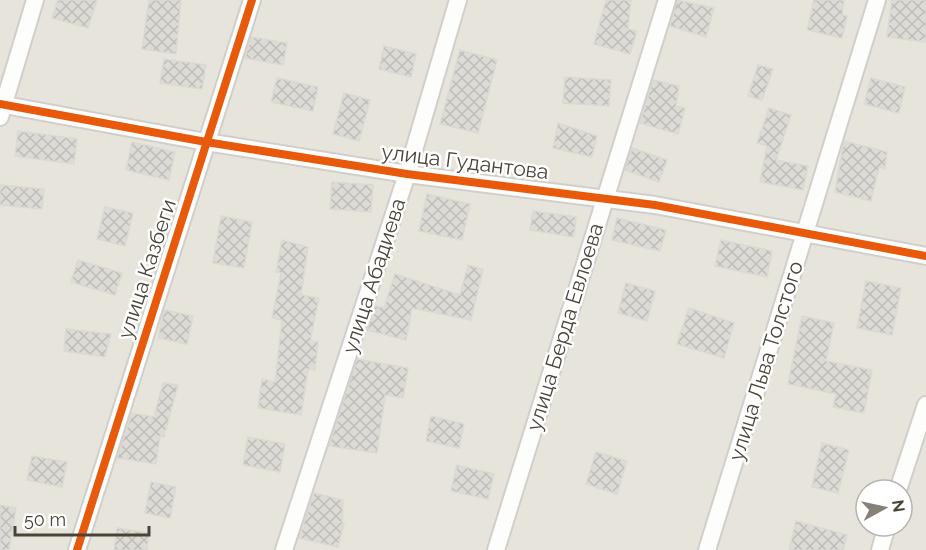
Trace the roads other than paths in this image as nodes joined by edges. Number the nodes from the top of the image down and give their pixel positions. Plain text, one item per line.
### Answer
1 (35, 0) edge
2 (252, 0) edge
3 (458, 0) edge
4 (667, 0) edge
5 (877, 0) edge
6 (1, 108) edge
7 (206, 142) junction
8 (407, 174) junction
9 (605, 198) junction
10 (806, 233) junction
11 (926, 256) edge
12 (926, 405) edge
13 (902, 478) edge
14 (77, 550) edge
15 (284, 550) edge
16 (496, 550) edge
17 (707, 550) edge

1 - 6 street
2 - 7 street, улица Казбеги
3 - 8 street, улица Абадиева
4 - 9 street, улица Берда Евлоева
5 - 10 street, улица Льва Толстого
6 - 7 street, улица Гудантова
7 - 8 street, улица Гудантова
7 - 14 street, улица Казбеги
8 - 9 street, улица Гудантова
8 - 15 street, улица Абадиева
9 - 10 street, улица Гудантова
9 - 16 street, улица Берда Евлоева
10 - 11 street, улица Гудантова
10 - 17 street, улица Льва Толстого
12 - 13 street

